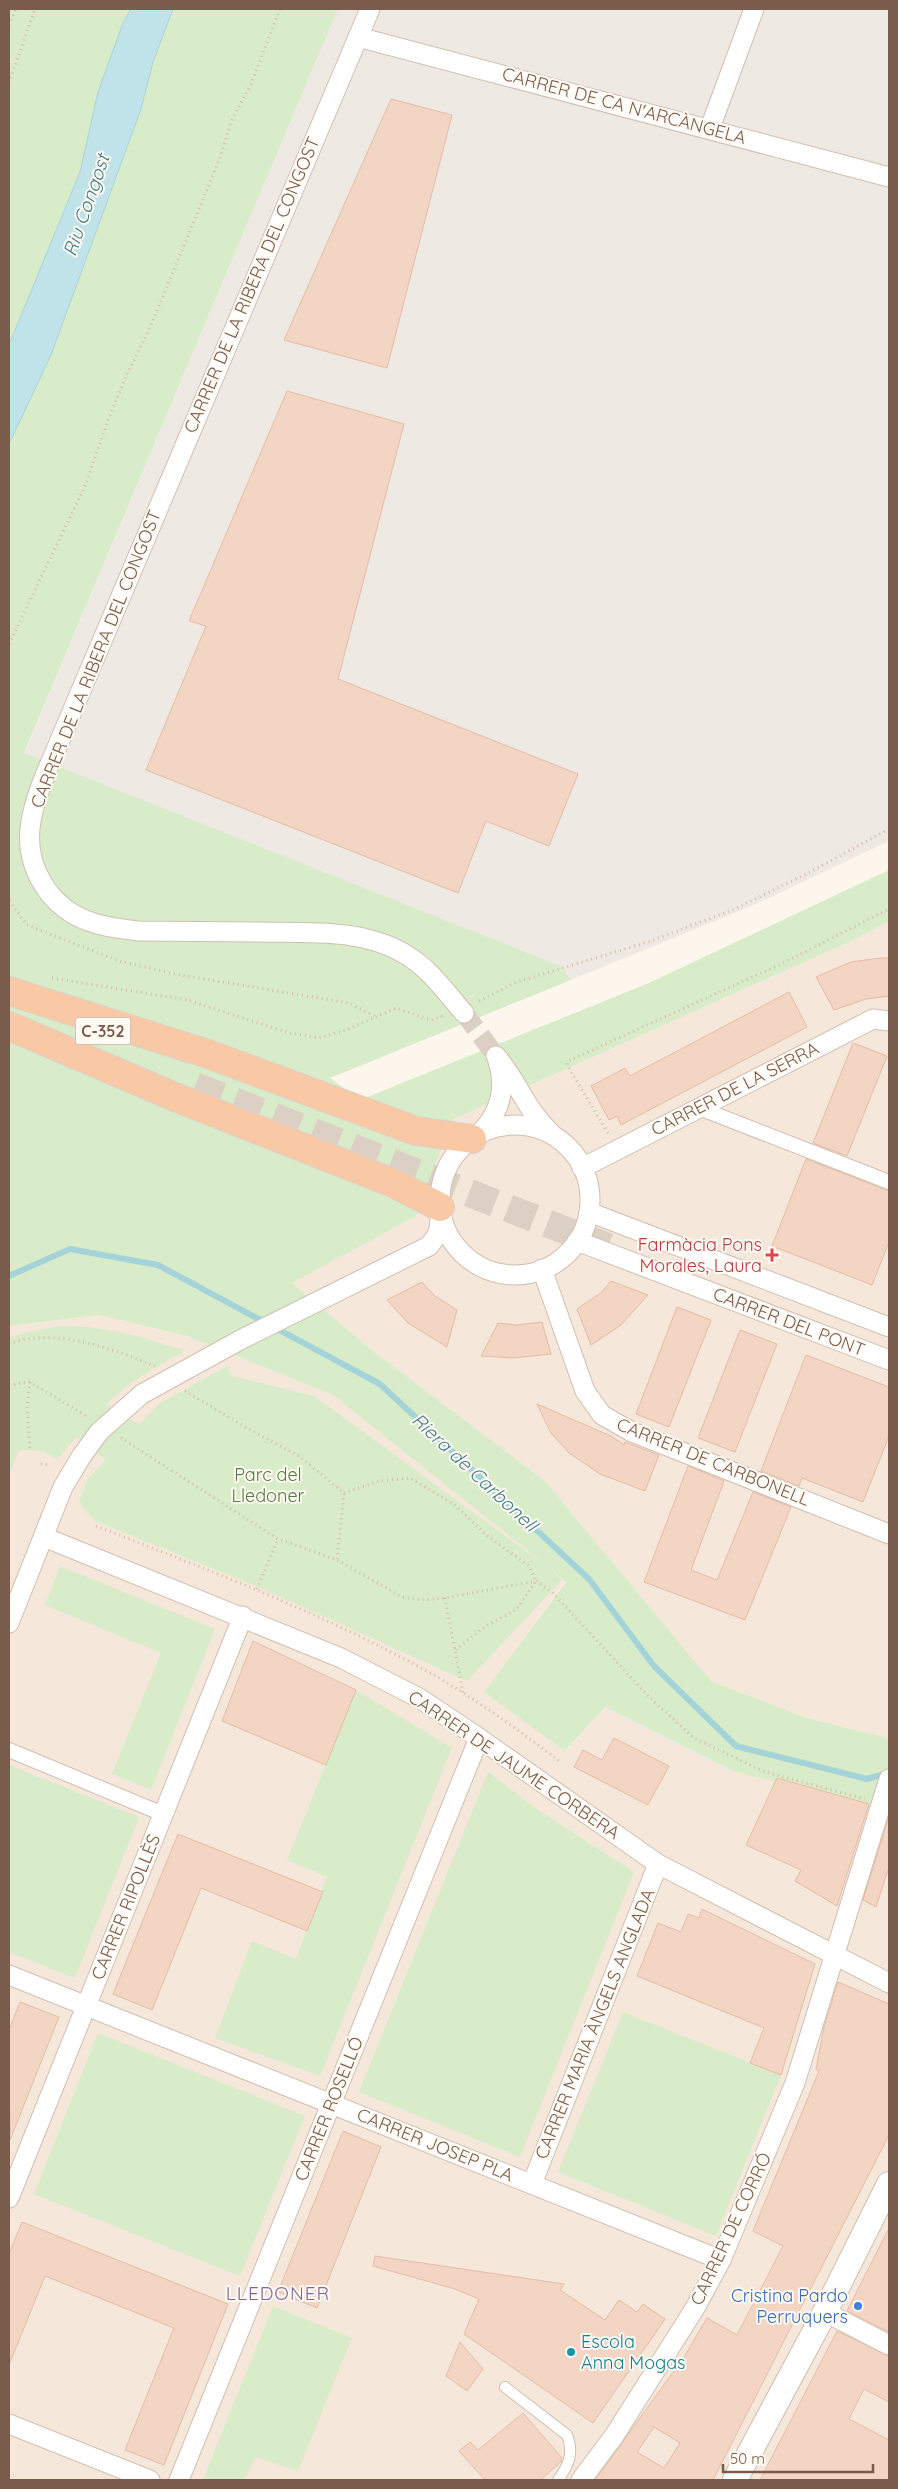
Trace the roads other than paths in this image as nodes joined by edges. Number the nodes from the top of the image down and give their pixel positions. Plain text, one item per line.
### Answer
1 (370, 9) edge
2 (754, 9) edge
3 (358, 37) junction
4 (710, 128) junction
5 (889, 177) edge
6 (9, 992) edge
7 (462, 1011) tunnel mouth
8 (889, 1021) edge
9 (9, 1025) edge
10 (699, 1108) junction
11 (475, 1136) junction
12 (556, 1137) junction
13 (582, 1168) junction
14 (889, 1182) edge
15 (440, 1211) junction
16 (589, 1212) junction
17 (578, 1242) junction
18 (422, 1251) junction
19 (467, 1258) junction
20 (542, 1269) junction
21 (889, 1327) edge
22 (889, 1360) edge
23 (889, 1534) edge
24 (44, 1537) junction
25 (243, 1616) junction
26 (9, 1623) edge
27 (480, 1738) junction
28 (9, 1750) edge
29 (885, 1792) edge
30 (163, 1814) junction
31 (658, 1864) junction
32 (834, 1954) junction
33 (9, 1975) edge
34 (889, 1983) edge
35 (86, 2006) junction
36 (331, 2103) junction
37 (532, 2184) junction
38 (889, 2184) edge
39 (9, 2198) edge
40 (721, 2260) junction
41 (825, 2312) junction
42 (889, 2345) edge
43 (505, 2387) dead end
44 (9, 2424) edge
45 (150, 2480) edge
46 (179, 2480) edge
47 (558, 2480) edge
48 (581, 2480) edge
49 (735, 2480) edge

1 - 3 street, CARRER DE LA RIBERA DEL CONGOST
2 - 4 street
3 - 4 street, CARRER DE CA N'ARCÀNGELA
3 - 7 street, CARRER DE LA RIBERA DEL CONGOST
4 - 5 street, CARRER DE CA N'ARCÀNGELA
6 - 9 highway, C-352
6 - 11 highway
8 - 10 street, CARRER DE LA SERRA
9 - 15 highway
10 - 13 street, CARRER DE LA SERRA
10 - 14 street
11 - 12 street
11 - 12 street
11 - 15 street
12 - 13 street
13 - 16 street
15 - 18 street
15 - 19 street
16 - 17 street
16 - 21 street, CARRER DEL PONT
17 - 20 street
17 - 22 street, CARRER DEL PONT
18 - 19 street
18 - 24 street, bridge
19 - 20 street
20 - 23 street, CARRER DE CARBONELL
24 - 25 street, CARRER DE JAUME CORBERA
24 - 26 street
25 - 27 street, CARRER DE JAUME CORBERA
25 - 30 street, CARRER RIPOLLÈS
27 - 31 street, CARRER DE JAUME CORBERA
27 - 36 street, CARRER ROSELLÓ
28 - 30 street
29 - 32 street, CARRER DE CORRÓ
30 - 35 street, CARRER RIPOLLÈS
31 - 32 street, CARRER DE JAUME CORBERA
31 - 37 street, CARRER MARIA ÀNGELS ANGLADA
32 - 34 street, CARRER DE JAUME CORBERA
32 - 40 street, CARRER DE CORRÓ
33 - 35 street, CARRER JOSEP PLA
35 - 36 street, CARRER JOSEP PLA
35 - 39 street, CARRER RIPOLLÈS
36 - 37 street, CARRER JOSEP PLA
36 - 46 street, CARRER ROSELLÓ
37 - 40 street, CARRER JOSEP PLA
38 - 41 street
40 - 48 street, CARRER DE CORRÓ
41 - 42 street
41 - 49 street
43 - 47 lane
44 - 45 street

